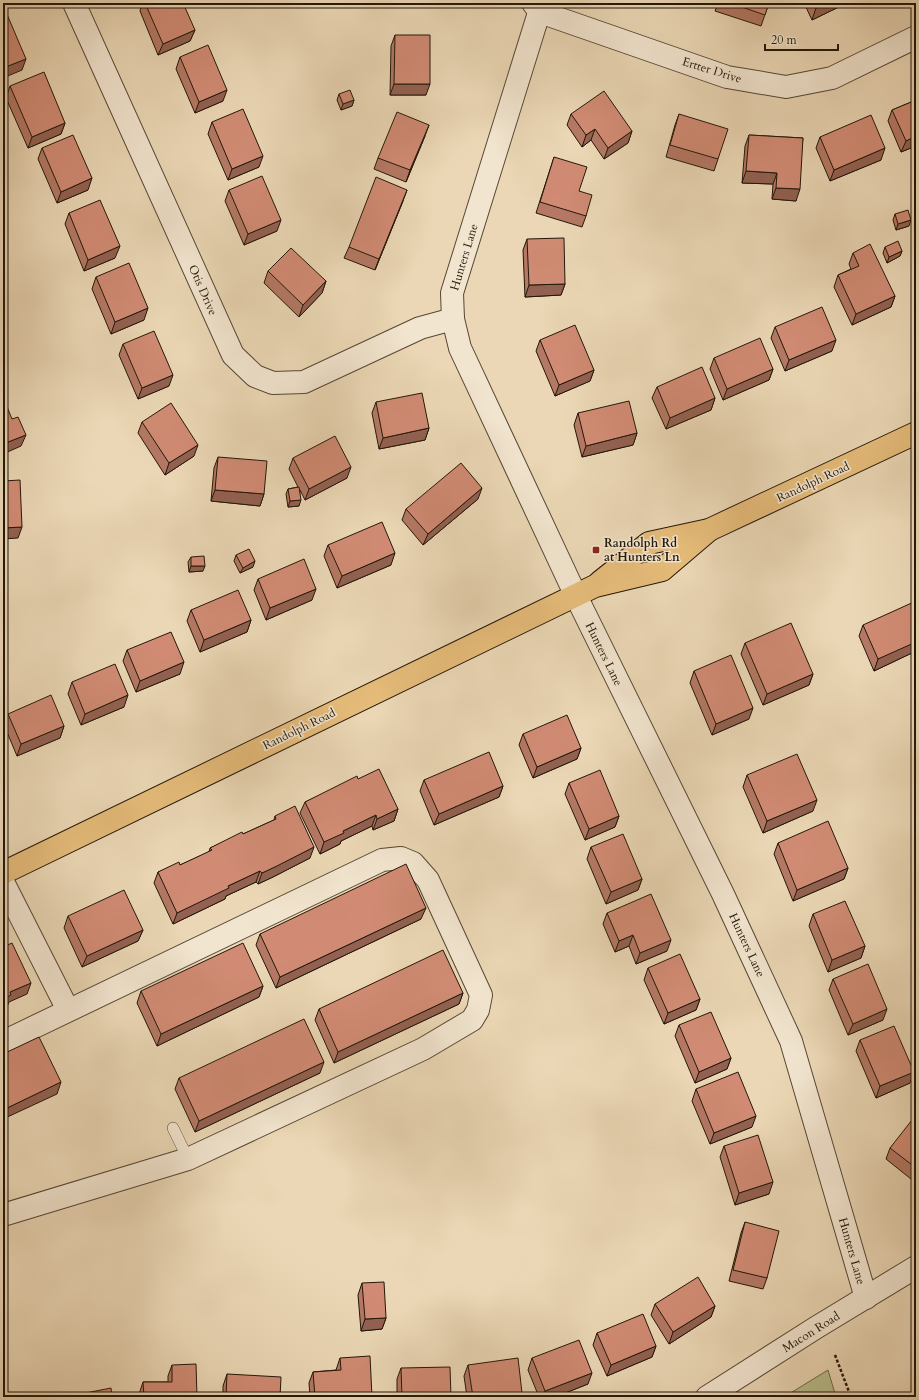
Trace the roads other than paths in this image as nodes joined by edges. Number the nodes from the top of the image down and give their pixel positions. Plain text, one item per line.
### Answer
1 (74, 3) edge
2 (538, 6) edge
3 (916, 37) edge
4 (453, 319) junction
5 (916, 433) edge
6 (709, 530) junction
7 (595, 586) junction
8 (576, 596) junction
9 (3, 873) edge
10 (3, 882) edge
11 (68, 1010) junction
12 (3, 1042) edge
13 (173, 1128) dead end
14 (188, 1159) junction
15 (3, 1215) edge
16 (916, 1267) edge
17 (866, 1298) junction
18 (707, 1397) edge

1 - 4 street, Otis Drive
2 - 3 street, Ertter Drive
2 - 4 street, Hunters Lane
4 - 8 street, Hunters Lane
5 - 6 main road, Randolph Road
6 - 7 main road, Randolph Road
6 - 7 main road, Randolph Road
7 - 8 main road, Randolph Road
8 - 9 main road, Randolph Road
8 - 17 street, Hunters Lane
10 - 11 street
11 - 12 street
11 - 14 street
13 - 14 lane
14 - 15 street
16 - 17 street, Macon Road
17 - 18 street, Macon Road

